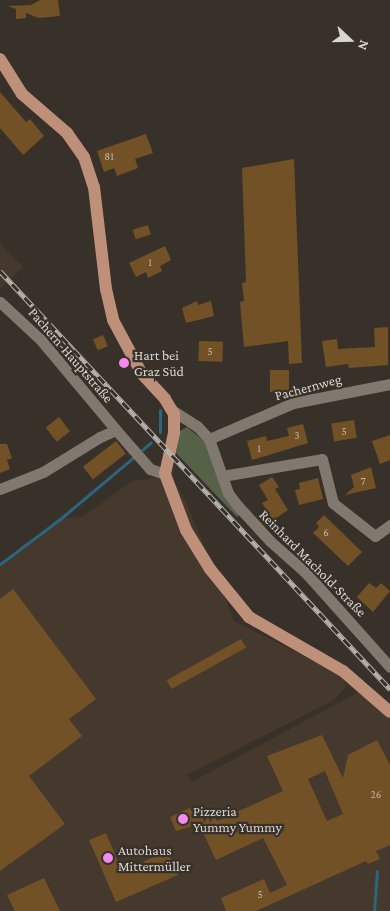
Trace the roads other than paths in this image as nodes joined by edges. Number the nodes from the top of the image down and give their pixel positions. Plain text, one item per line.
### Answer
1 (0, 59) edge
2 (0, 302) edge
3 (390, 384) edge
4 (172, 410) junction
5 (116, 430) junction
6 (209, 439) junction
7 (164, 474) junction
8 (222, 476) junction
9 (0, 489) edge
10 (390, 525) edge
11 (390, 667) edge
12 (390, 712) edge

1 - 4 main road
2 - 5 street, Pachern-Hauptstraße
3 - 6 street, Pachernweg
4 - 6 street, Reinhard Machold-Straße
4 - 7 main road
5 - 7 street, Pachern-Hauptstraße
5 - 9 street
6 - 8 street, Reinhard Machold-Straße
7 - 12 main road
8 - 10 street
8 - 11 street, Reinhard Machold-Straße

